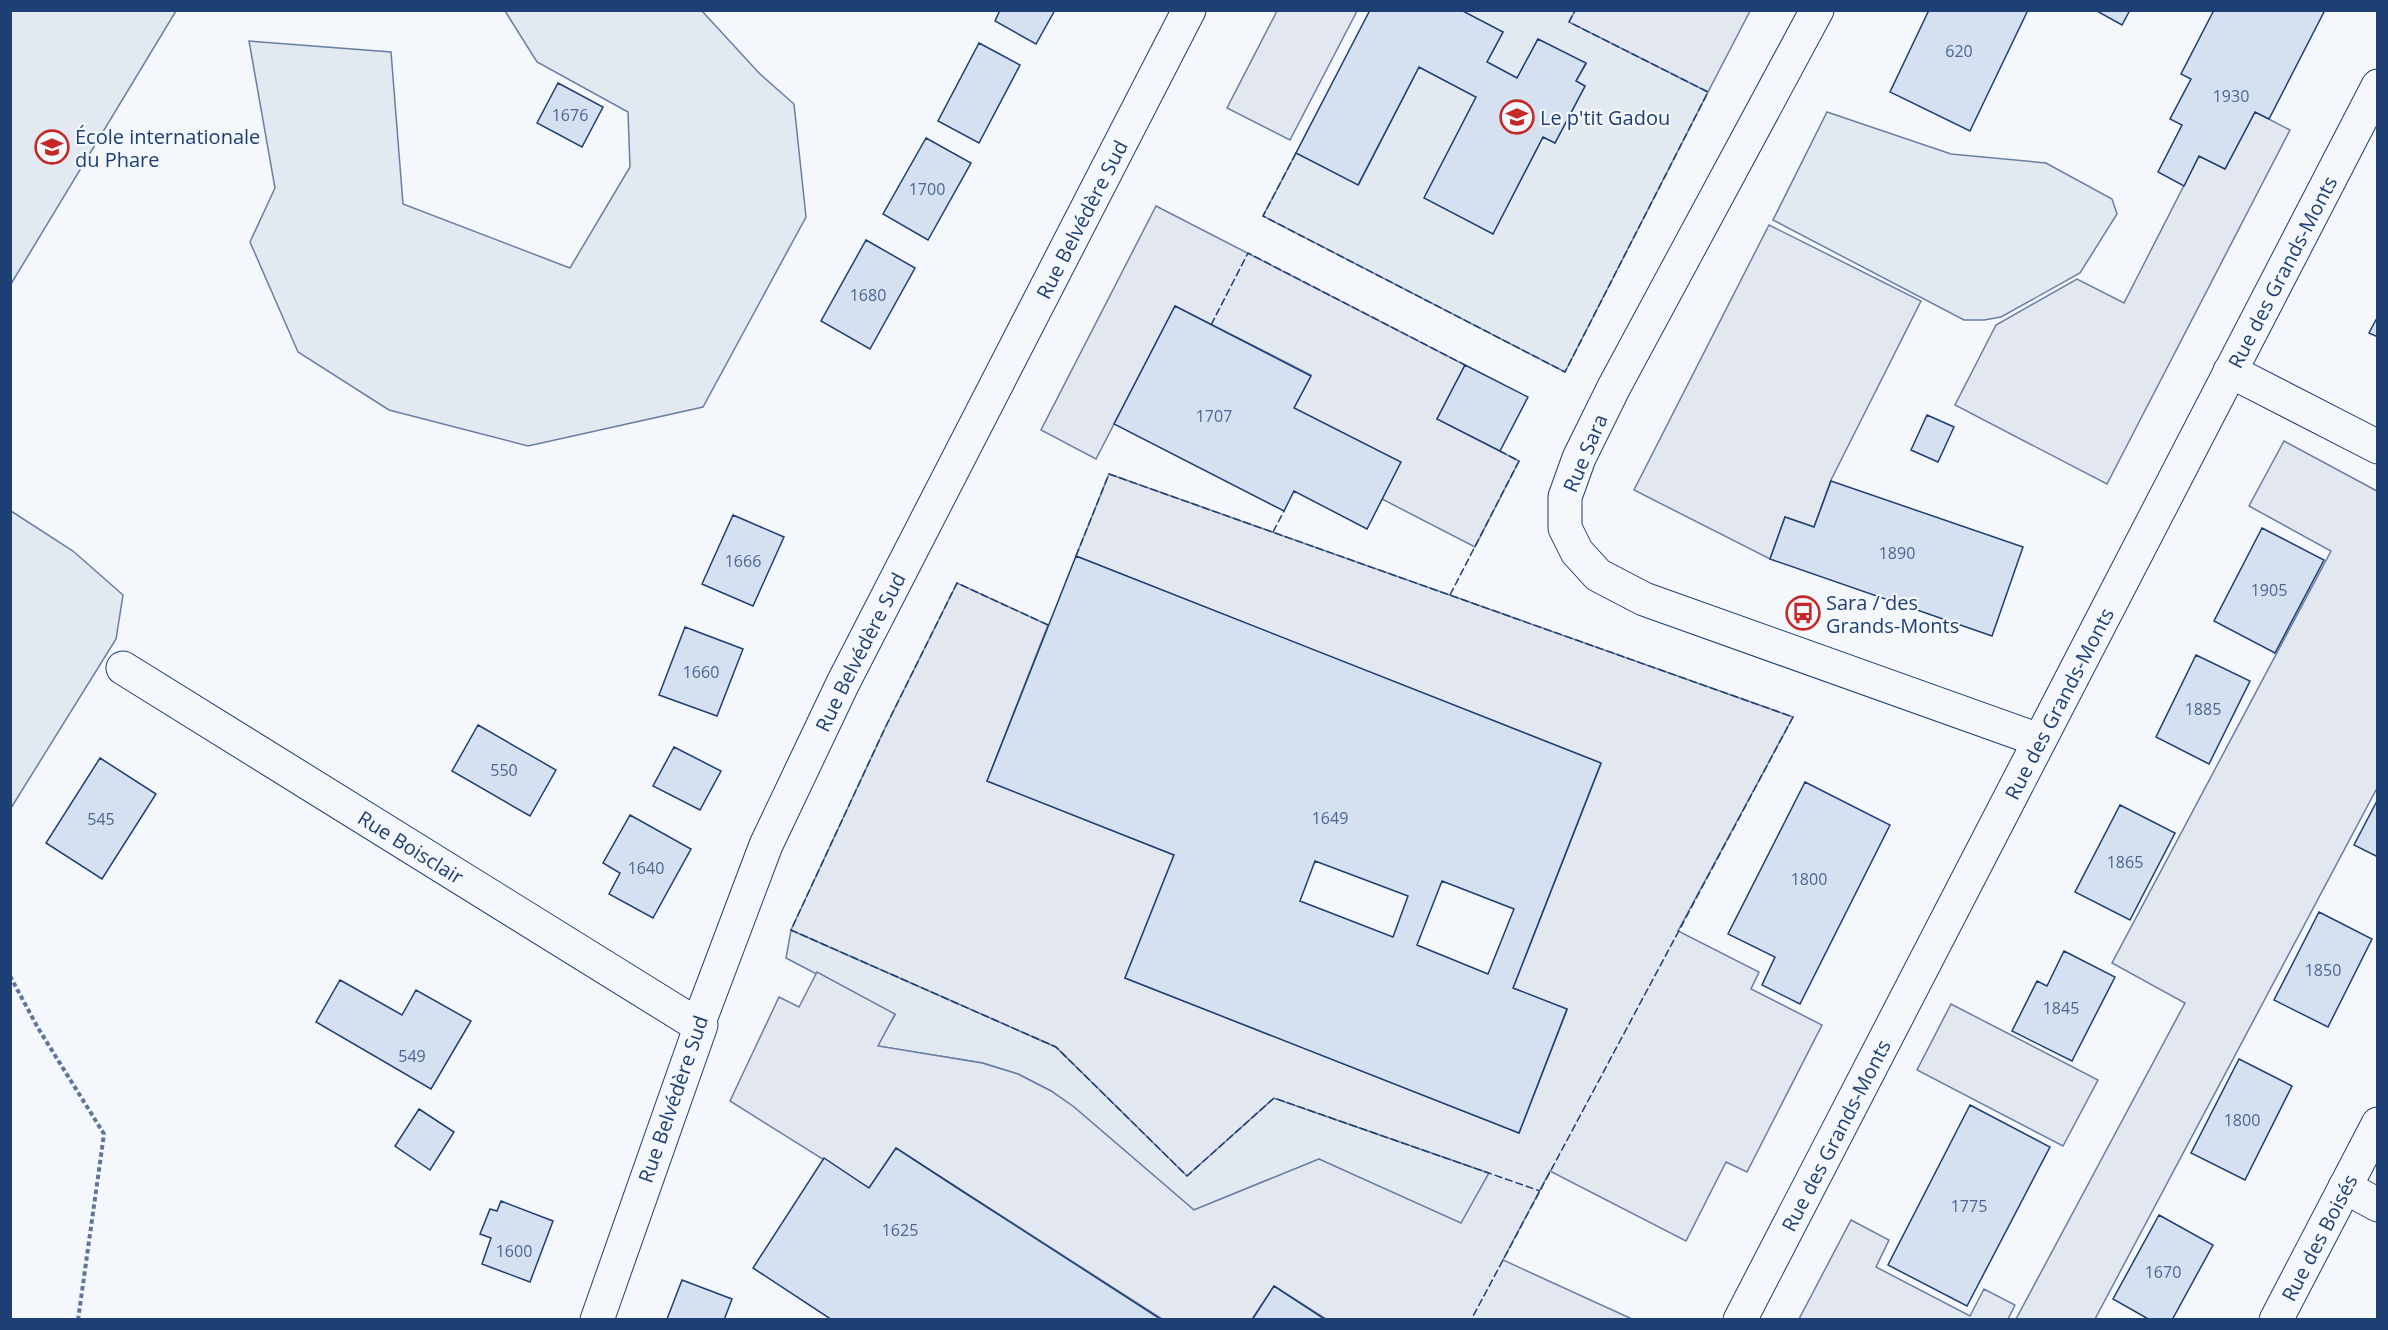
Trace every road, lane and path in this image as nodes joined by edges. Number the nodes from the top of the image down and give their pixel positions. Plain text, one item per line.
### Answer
1 (1189, 10) edge
2 (1817, 10) edge
3 (2378, 86) edge
4 (2230, 370) junction
5 (2378, 447) edge
6 (123, 668) dead end
7 (2039, 740) junction
8 (10, 976) edge
9 (698, 1025) junction
10 (2378, 1124) edge
11 (2345, 1187) junction
12 (2378, 1205) edge
13 (78, 1320) edge
14 (597, 1320) edge
15 (1740, 1320) edge
16 (2276, 1320) edge

1 - 9 street, Rue Belvédère Sud
2 - 7 street, Rue Sara
3 - 4 street, Rue des Grands-Monts
4 - 5 street
4 - 7 street, Rue des Grands-Monts
6 - 9 street, Rue Boisclair
7 - 15 street, Rue des Grands-Monts
8 - 13 path
9 - 14 street, Rue Belvédère Sud
10 - 11 street, Rue des Boisés
11 - 12 street
11 - 16 street, Rue des Boisés

